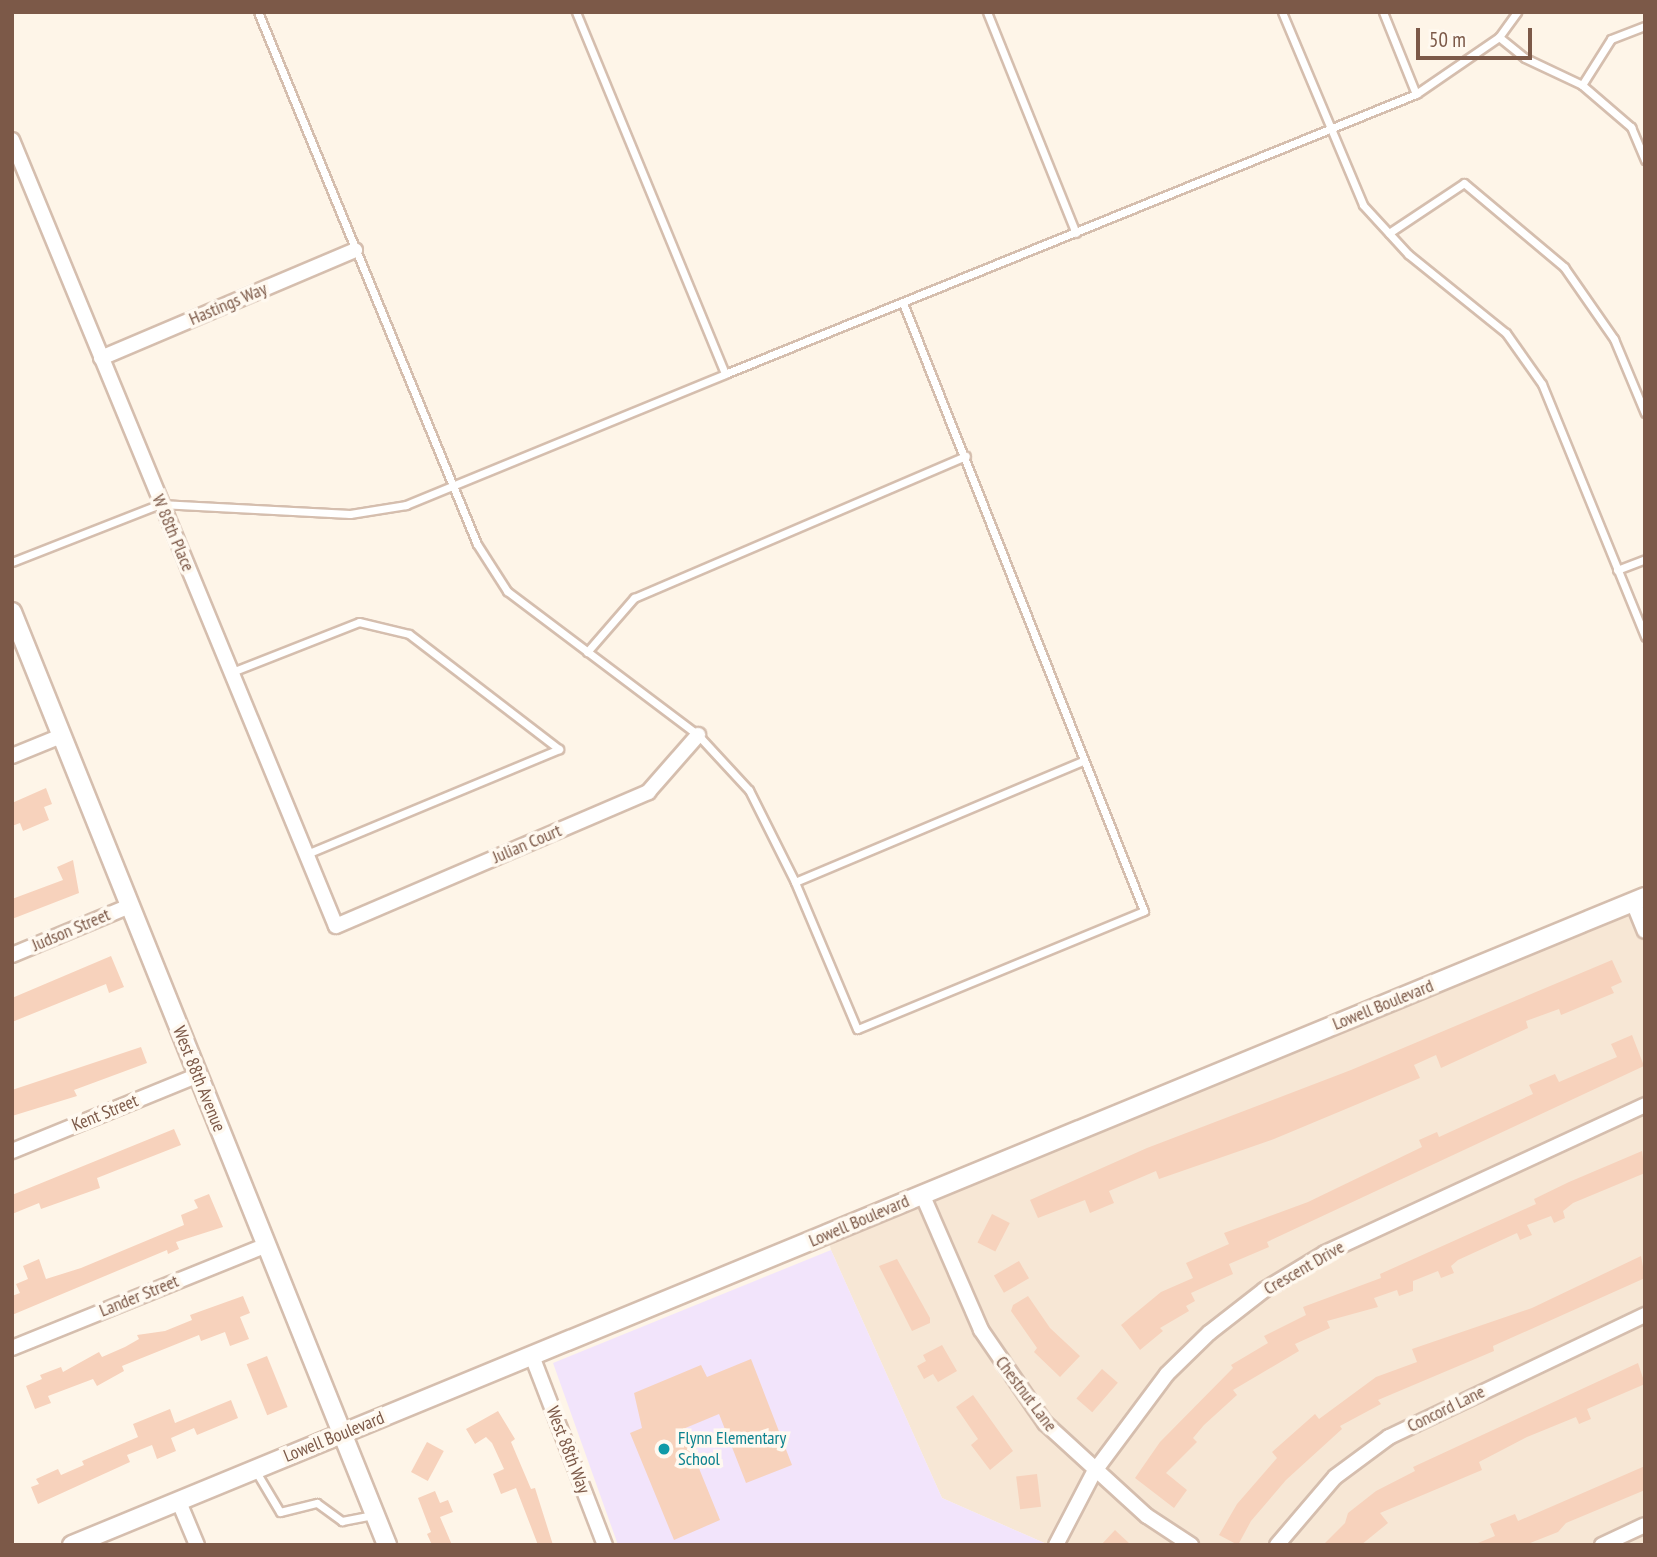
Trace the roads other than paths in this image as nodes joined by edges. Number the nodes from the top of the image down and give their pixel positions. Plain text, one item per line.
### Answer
1 (258, 12) edge
2 (576, 12) edge
3 (987, 12) edge
4 (1282, 12) edge
5 (1382, 12) edge
6 (1517, 12) edge
7 (1645, 26) edge
8 (1499, 37) junction
9 (1582, 85) junction
10 (1416, 94) junction
11 (1330, 130) junction
12 (12, 140) edge
13 (1645, 160) edge
14 (1076, 233) junction
15 (1389, 233) junction
16 (355, 250) junction
17 (903, 303) junction
18 (101, 358) junction
19 (725, 374) junction
20 (1645, 413) edge
21 (966, 456) junction
22 (452, 485) junction
23 (160, 504) junction
24 (1645, 559) edge
25 (12, 562) edge
26 (1617, 570) junction
27 (12, 612) edge
28 (1645, 637) edge
29 (587, 652) junction
30 (232, 672) junction
31 (698, 735) junction
32 (61, 736) junction
33 (12, 756) edge
34 (1083, 761) junction
35 (307, 855) junction
36 (795, 882) junction
37 (1639, 900) edge
38 (130, 906) junction
39 (336, 926) joint
40 (1645, 931) edge
41 (12, 955) edge
42 (198, 1075) junction
43 (1645, 1105) edge
44 (12, 1151) edge
45 (922, 1194) junction
46 (267, 1245) junction
47 (1645, 1315) edge
48 (12, 1348) edge
49 (531, 1356) junction
50 (343, 1434) junction
51 (255, 1470) junction
52 (1094, 1472) junction
53 (179, 1502) junction
54 (375, 1515) junction
55 (1645, 1525) edge
56 (72, 1545) edge
57 (197, 1545) edge
58 (387, 1545) edge
59 (605, 1545) edge
60 (1056, 1545) edge
61 (1191, 1545) edge
62 (1277, 1545) edge
63 (1602, 1545) edge

1 - 16 lane
2 - 19 lane
3 - 14 lane
4 - 11 lane
5 - 10 lane
6 - 8 lane
7 - 9 lane
8 - 9 lane
8 - 10 lane
9 - 13 lane
10 - 11 lane
11 - 14 lane
11 - 15 lane
12 - 18 street, W 88th Place
14 - 17 lane
15 - 20 lane
15 - 26 lane
16 - 18 street, Hastings Way
16 - 22 lane
17 - 19 lane
17 - 21 lane
18 - 23 street, W 88th Place
19 - 22 lane
21 - 29 lane
21 - 34 lane
22 - 23 lane
22 - 29 lane
23 - 25 lane
23 - 30 street, W 88th Place
24 - 26 lane
26 - 28 lane
27 - 32 street, West 88th Avenue
29 - 31 lane
30 - 35 street, W 88th Place
30 - 35 lane
31 - 36 lane
31 - 39 street, Julian Court
32 - 33 street
32 - 38 street, West 88th Avenue
34 - 36 lane
34 - 36 lane
35 - 39 street, W 88th Place
37 - 40 street
37 - 45 street, Lowell Boulevard
38 - 41 street, Judson Street
38 - 42 street, West 88th Avenue
42 - 44 street, Kent Street
42 - 46 street, West 88th Avenue
43 - 52 street, Crescent Drive
45 - 49 street, Lowell Boulevard
45 - 52 street, Chestnut Lane
46 - 48 street, Lander Street
46 - 50 street, West 88th Avenue
47 - 62 street, Concord Lane
49 - 50 street, Lowell Boulevard
49 - 59 street, West 88th Way
50 - 51 street, Lowell Boulevard
50 - 54 street, West 88th Avenue
51 - 53 street, Lowell Boulevard
51 - 54 lane
52 - 60 street, Crescent Drive
52 - 61 street, Chestnut Lane
53 - 56 street, Lowell Boulevard
53 - 57 street
54 - 58 street, West 88th Avenue
55 - 63 street

